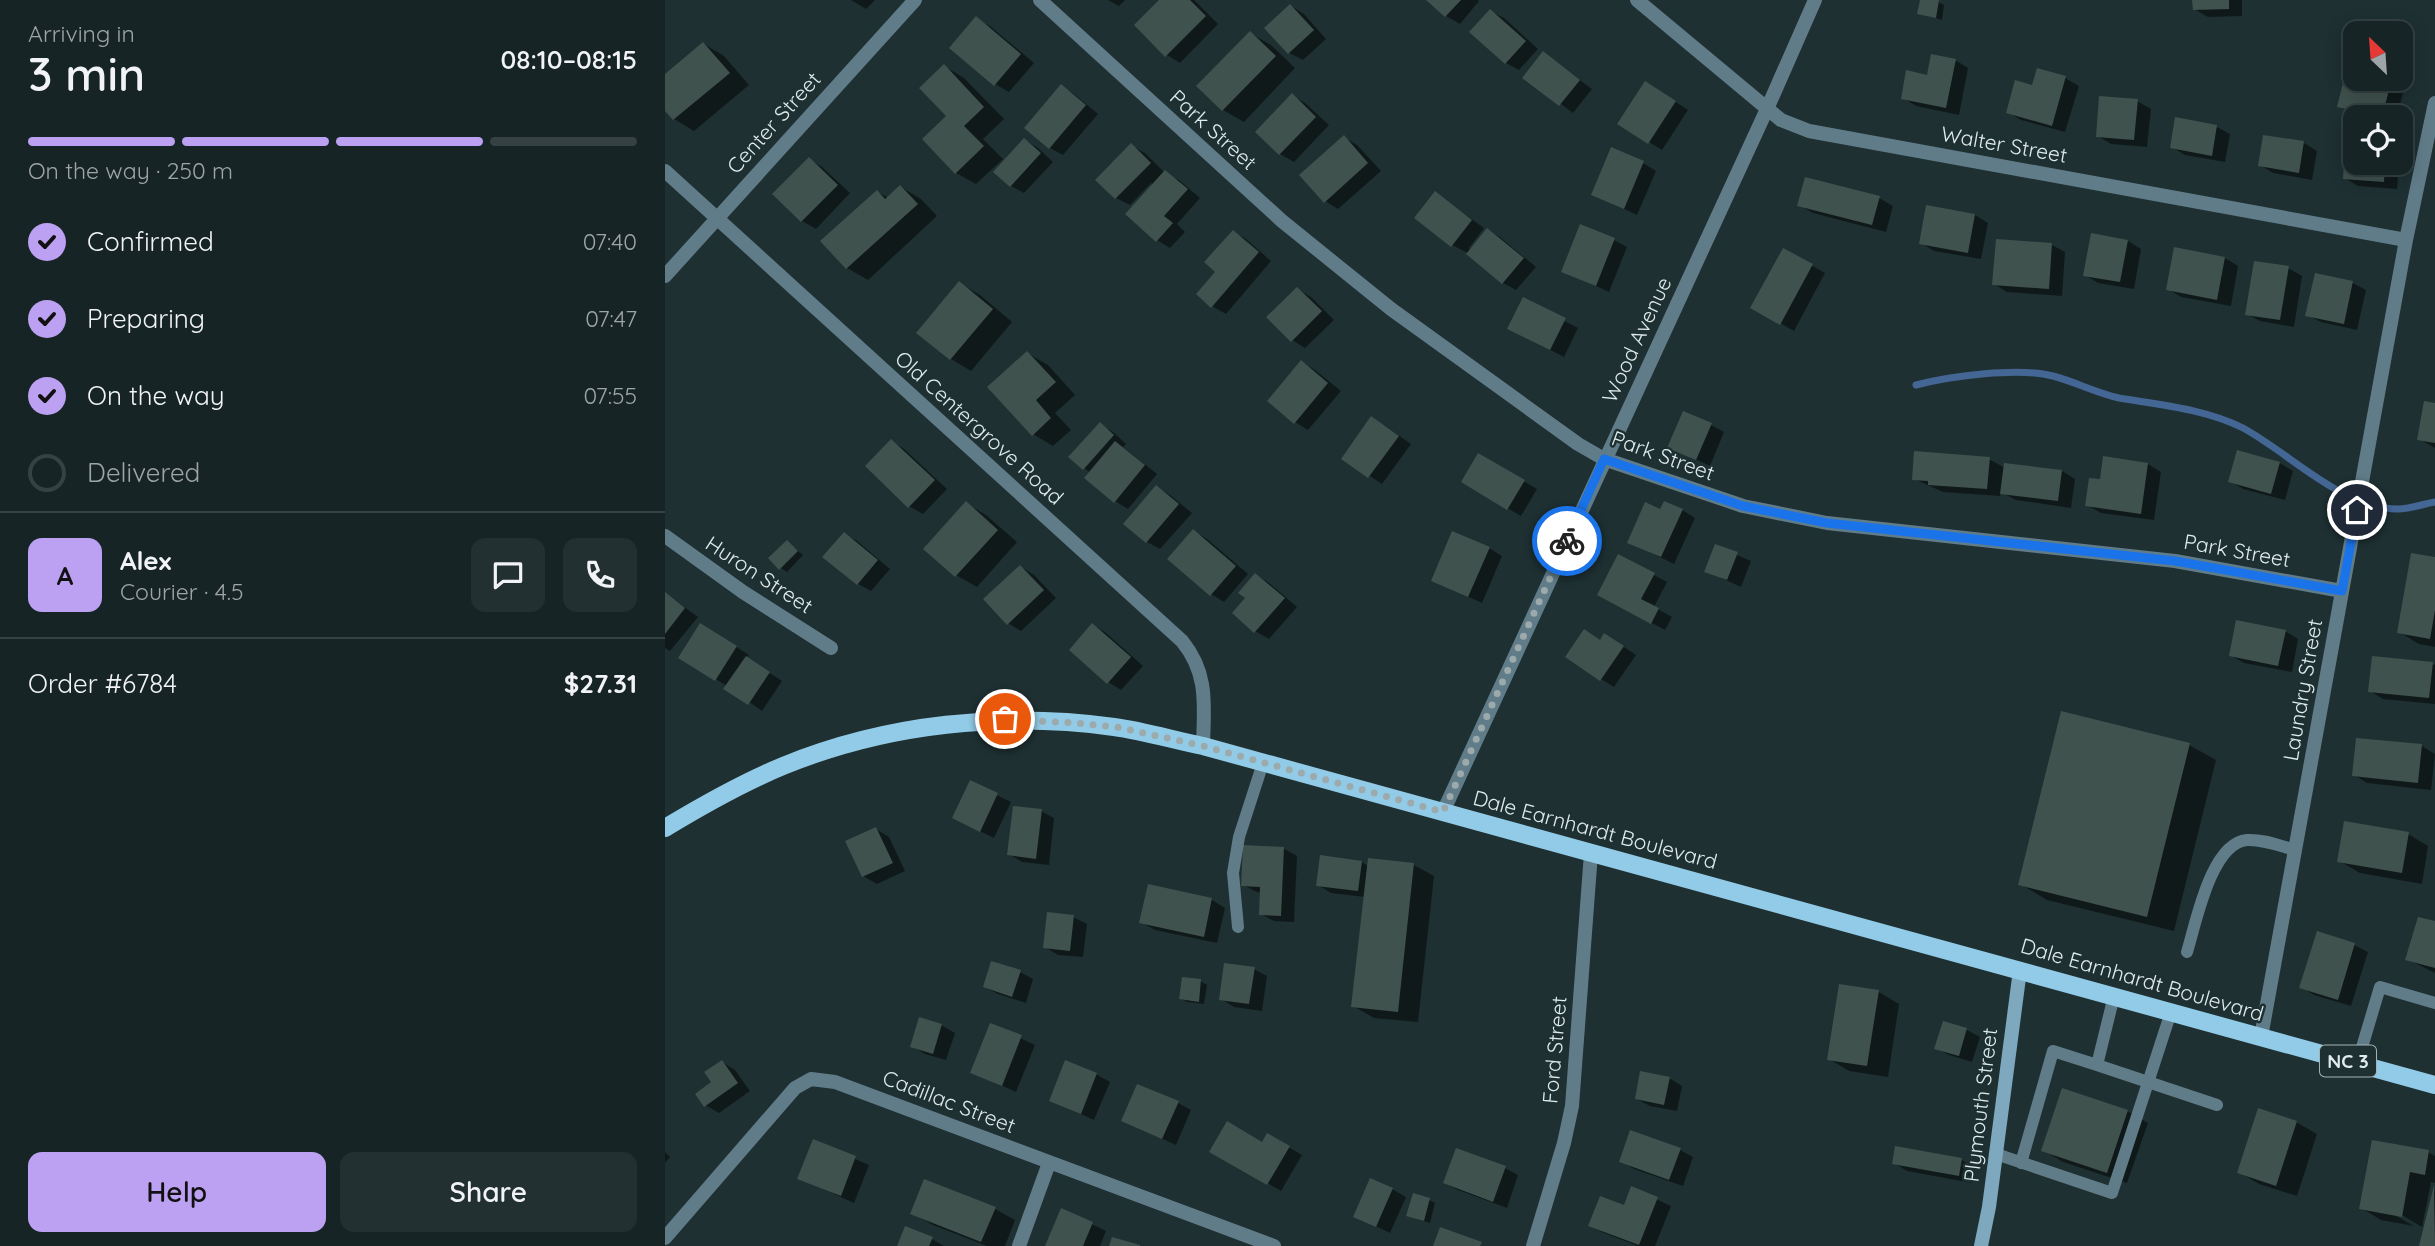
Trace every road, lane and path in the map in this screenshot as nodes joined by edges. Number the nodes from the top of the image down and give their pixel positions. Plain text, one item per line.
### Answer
1 (915, 0) edge
2 (1040, 0) edge
3 (1637, 0) edge
4 (1815, 0) edge
5 (2435, 103) edge
6 (1767, 109) junction
7 (665, 171) edge
8 (716, 217) junction
9 (2406, 240) junction
10 (665, 276) edge
11 (1604, 459) junction
12 (665, 536) edge
13 (2342, 591) junction
14 (831, 648) dead end
15 (1203, 746) junction
16 (1263, 763) junction
17 (1443, 812) junction
18 (665, 828) edge
19 (2295, 850) junction
20 (1591, 853) junction
21 (1238, 927) dead end
22 (2187, 952) dead end
23 (2020, 970) junction
24 (2114, 996) junction
25 (2435, 1003) edge
26 (2171, 1012) junction
27 (2261, 1037) junction
28 (2357, 1064) junction
29 (2097, 1065) junction
30 (2434, 1081) edge
31 (2148, 1082) junction
32 (2217, 1105) dead end
33 (1996, 1154) junction
34 (1049, 1163) junction
35 (2021, 1163) junction
36 (665, 1238) edge
37 (1019, 1246) edge
38 (1274, 1246) edge
39 (1533, 1246) edge
40 (1981, 1246) edge

1 - 8 street, Center Street
2 - 11 street, Park Street
3 - 6 street, Walter Street
4 - 6 street, Wood Avenue
5 - 9 street, Laundry Street
6 - 9 street, Walter Street
6 - 11 street, Wood Avenue
7 - 8 street, Old Centergrove Road
8 - 10 street, Center Street
8 - 15 street, Old Centergrove Road
9 - 13 street, Laundry Street
11 - 13 street, Park Street
11 - 17 street, Wood Avenue
12 - 14 street, Huron Street
13 - 19 street, Laundry Street
15 - 16 main road, Dale Earnhardt Boulevard / NC 3
15 - 18 main road, Dale Earnhardt Boulevard / NC 3
16 - 17 main road, Dale Earnhardt Boulevard / NC 3
16 - 21 lane
17 - 20 main road, Dale Earnhardt Boulevard / NC 3
19 - 22 lane
19 - 27 street, Laundry Street
20 - 23 main road, Dale Earnhardt Boulevard / NC 3
20 - 39 street, Ford Street
23 - 24 main road, Dale Earnhardt Boulevard / NC 3
23 - 33 street, Plymouth Street
24 - 26 main road, Dale Earnhardt Boulevard / NC 3
24 - 29 lane
25 - 28 lane
26 - 27 main road, Dale Earnhardt Boulevard / NC 3
26 - 31 lane
27 - 28 main road, Dale Earnhardt Boulevard / NC 3
28 - 30 main road, Dale Earnhardt Boulevard / NC 3
29 - 31 lane
29 - 35 lane
31 - 32 lane
31 - 35 lane
33 - 35 lane
33 - 40 street, Plymouth Street
34 - 36 street, Cadillac Street
34 - 37 street
34 - 38 street, Cadillac Street

